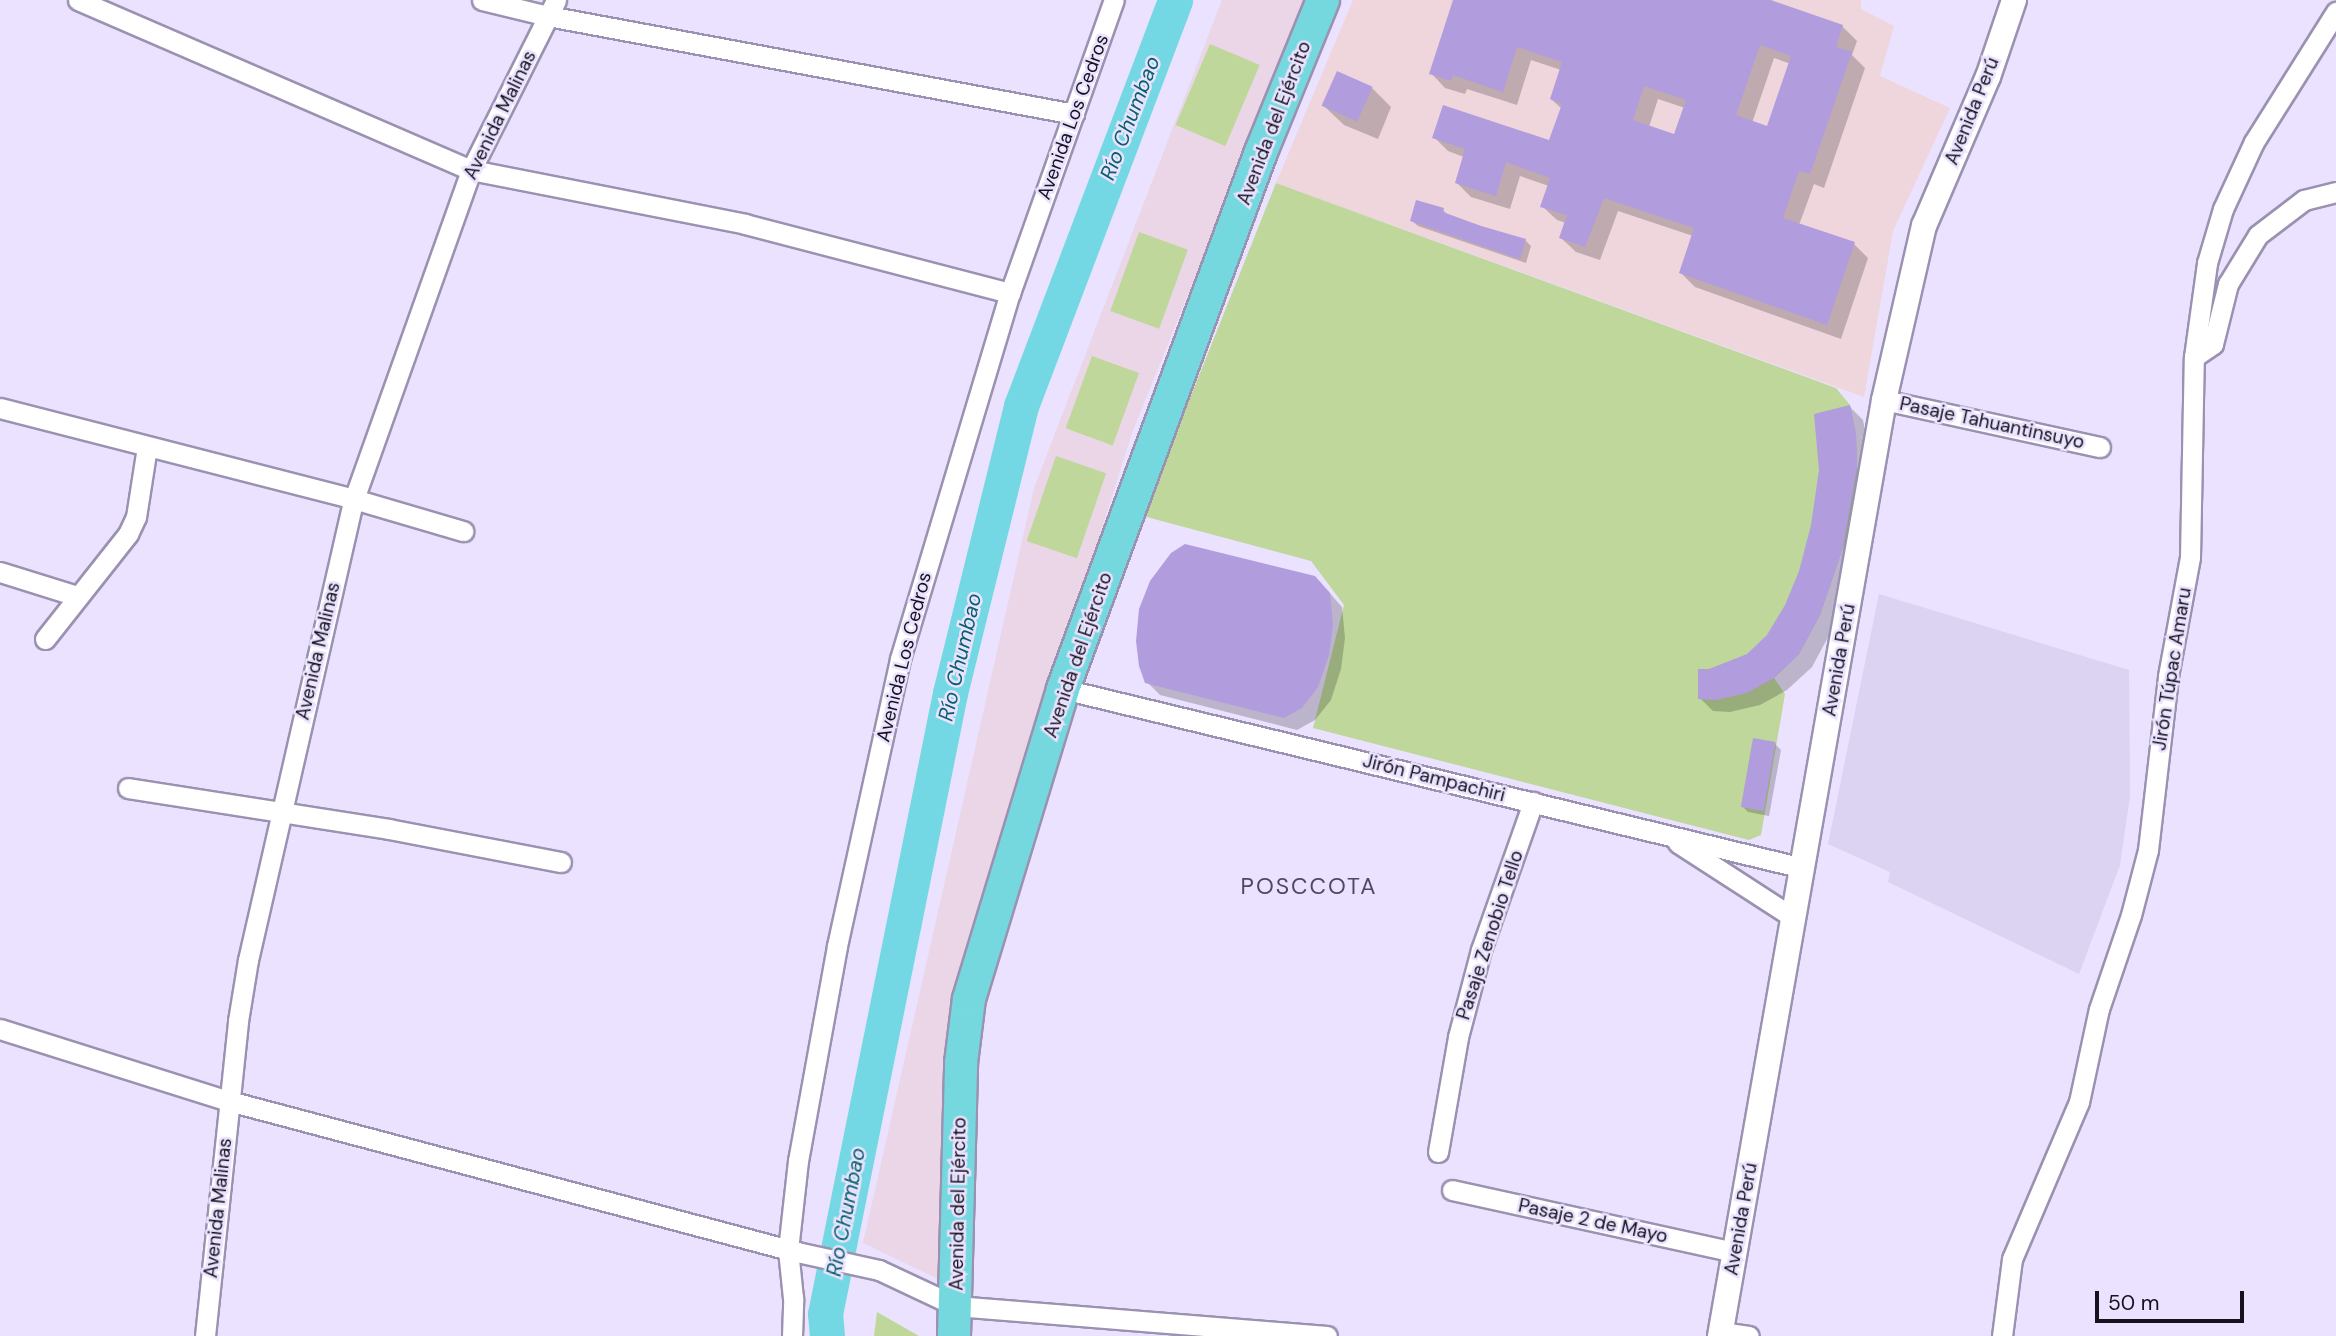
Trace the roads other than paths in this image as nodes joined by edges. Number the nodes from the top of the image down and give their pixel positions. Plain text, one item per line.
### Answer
1 (78, 0) edge
2 (482, 0) edge
3 (1114, 0) edge
4 (1323, 0) edge
5 (2014, 0) edge
6 (552, 8) edge
7 (2336, 12) edge
8 (1074, 114) junction
9 (471, 170) junction
10 (2336, 192) edge
11 (1010, 293) junction
12 (2194, 356) junction
13 (1884, 400) junction
14 (0, 408) edge
15 (147, 447) junction
16 (2099, 447) dead end
17 (354, 499) junction
18 (463, 531) dead end
19 (0, 572) edge
20 (77, 596) junction
21 (45, 639) dead end
22 (1063, 689) junction
23 (128, 788) dead end
24 (1533, 803) junction
25 (280, 812) junction
26 (1665, 835) junction
27 (561, 862) dead end
28 (1804, 869) junction
29 (1794, 918) junction
30 (0, 1029) edge
31 (229, 1101) junction
32 (1437, 1152) dead end
33 (1452, 1190) dead end
34 (792, 1251) junction
35 (1735, 1252) junction
36 (955, 1321) edge
37 (1721, 1334) edge
38 (205, 1336) edge
39 (792, 1336) edge
40 (1327, 1336) edge
41 (1749, 1336) edge
42 (2001, 1336) edge

1 - 9 street
2 - 6 street
3 - 8 street, Avenida Los Cedros
4 - 22 highway, Avenida del Ejército
5 - 13 street, Avenida Perú
6 - 8 street
6 - 9 street, Avenida Malinas
7 - 12 street, Jirón Túpac Amaru
8 - 11 street, Avenida Los Cedros
9 - 11 street
9 - 17 street, Avenida Malinas
10 - 12 street
11 - 34 street, Avenida Los Cedros
12 - 42 street, Jirón Túpac Amaru
13 - 16 street, Pasaje Tahuantinsuyo
13 - 28 street, Avenida Perú
14 - 15 street
15 - 17 street
15 - 20 street
17 - 18 street
17 - 25 street, Avenida Malinas
19 - 20 street
20 - 21 street
22 - 24 street, Jirón Pampachiri
22 - 36 highway, Avenida del Ejército
23 - 25 street
24 - 26 street, Jirón Pampachiri
24 - 32 street, Pasaje Zenobio Tello
25 - 27 street
25 - 31 street, Avenida Malinas
26 - 28 street, Jirón Pampachiri
26 - 29 street
28 - 29 street, Avenida Perú
29 - 35 street, Avenida Perú
30 - 31 street
31 - 34 street
31 - 38 street, Avenida Malinas
33 - 35 street, Pasaje 2 de Mayo
34 - 36 street
34 - 39 street, Avenida Los Cedros
35 - 37 street, Avenida Perú
36 - 40 street
37 - 41 street

